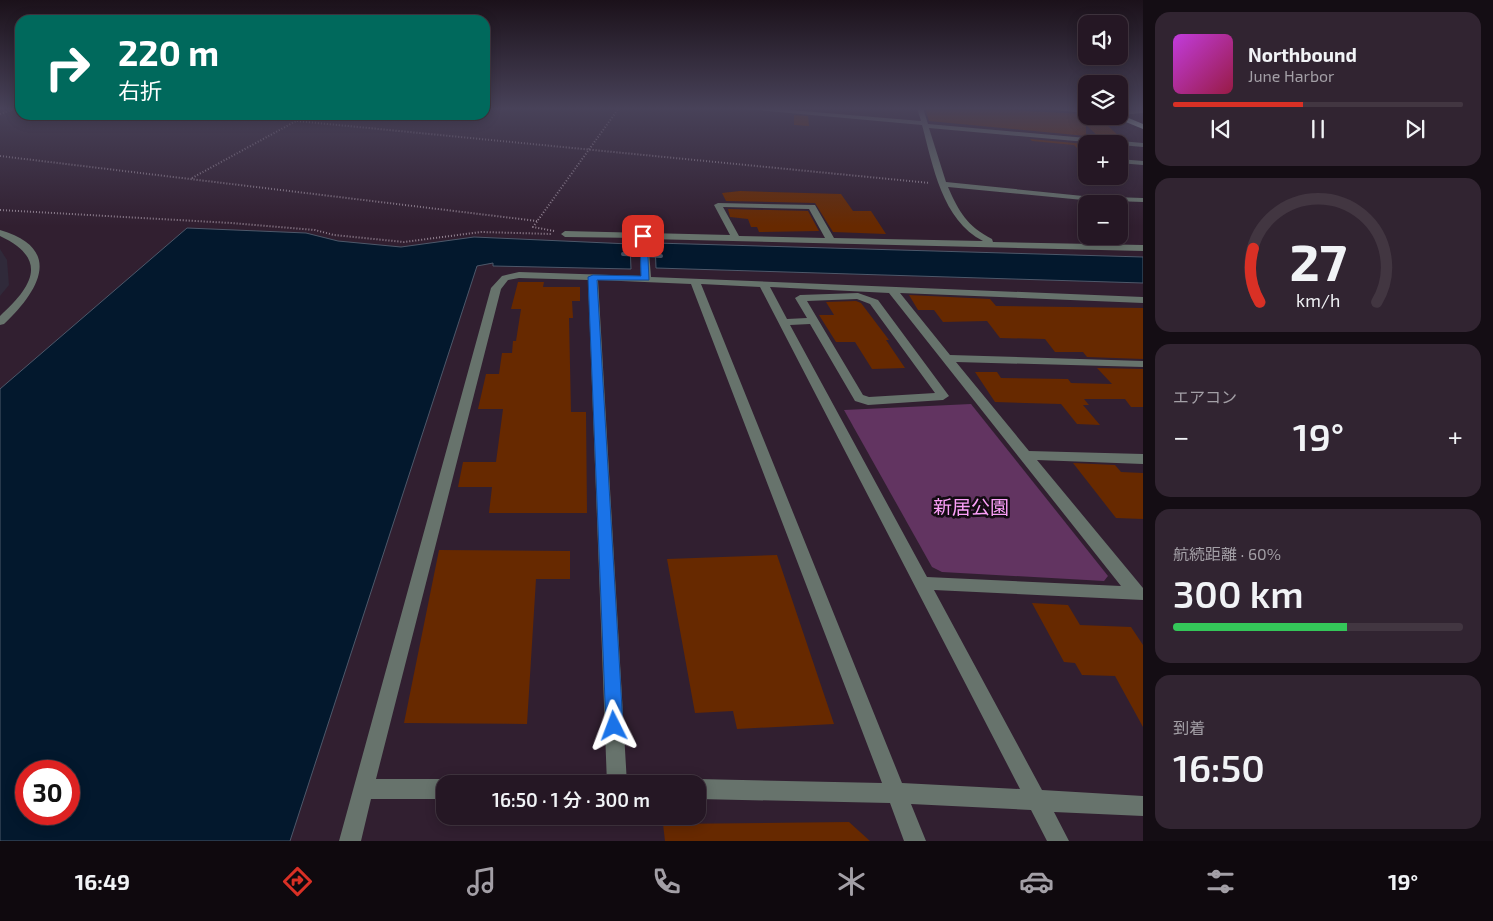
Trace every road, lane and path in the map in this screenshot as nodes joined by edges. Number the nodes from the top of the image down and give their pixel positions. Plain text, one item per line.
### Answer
1 (249, 147) edge
2 (571, 147) edge
3 (933, 147) edge
4 (589, 149) junction
5 (0, 156) edge
6 (1128, 162) edge
7 (1143, 163) edge
8 (192, 179) junction
9 (944, 184) junction
10 (1143, 200) edge
11 (0, 210) edge
12 (537, 221) junction
13 (0, 233) edge
14 (565, 234) junction
15 (643, 236) junction
16 (736, 238) junction
17 (832, 240) junction
18 (1001, 245) junction
19 (1143, 248) edge
20 (593, 277) junction
21 (646, 279) junction
22 (694, 280) junction
23 (764, 283) junction
24 (893, 291) junction
25 (1143, 300) edge
26 (814, 321) junction
27 (0, 322) edge
28 (784, 322) junction
29 (947, 358) junction
30 (1143, 364) edge
31 (1024, 455) junction
32 (1143, 459) edge
33 (921, 583) junction
34 (1140, 594) edge
35 (617, 775) edge
36 (363, 789) junction
37 (436, 789) edge
38 (706, 790) edge
39 (896, 793) junction
40 (1036, 800) junction
41 (1143, 806) edge
42 (350, 841) edge
43 (915, 841) edge
44 (1058, 841) edge

1 - 8 path
2 - 4 path
3 - 9 street
4 - 9 path
4 - 12 path
5 - 8 path
6 - 7 street
8 - 12 path
9 - 10 street
9 - 18 street
11 - 14 path
12 - 14 path
13 - 27 street
14 - 15 street
15 - 16 street
15 - 21 street
16 - 17 street
16 - 17 street
17 - 18 street
18 - 19 street
20 - 21 street
20 - 35 street
20 - 36 street
21 - 22 street
22 - 23 street
22 - 39 street
23 - 24 street
23 - 28 street
24 - 25 street
24 - 29 street
26 - 26 street
26 - 28 street
28 - 33 street
29 - 30 street
29 - 31 street
31 - 32 street
31 - 34 street
33 - 34 street
33 - 40 street
36 - 37 street
36 - 42 street
38 - 39 street
39 - 40 street
39 - 43 street
40 - 41 street
40 - 44 street

